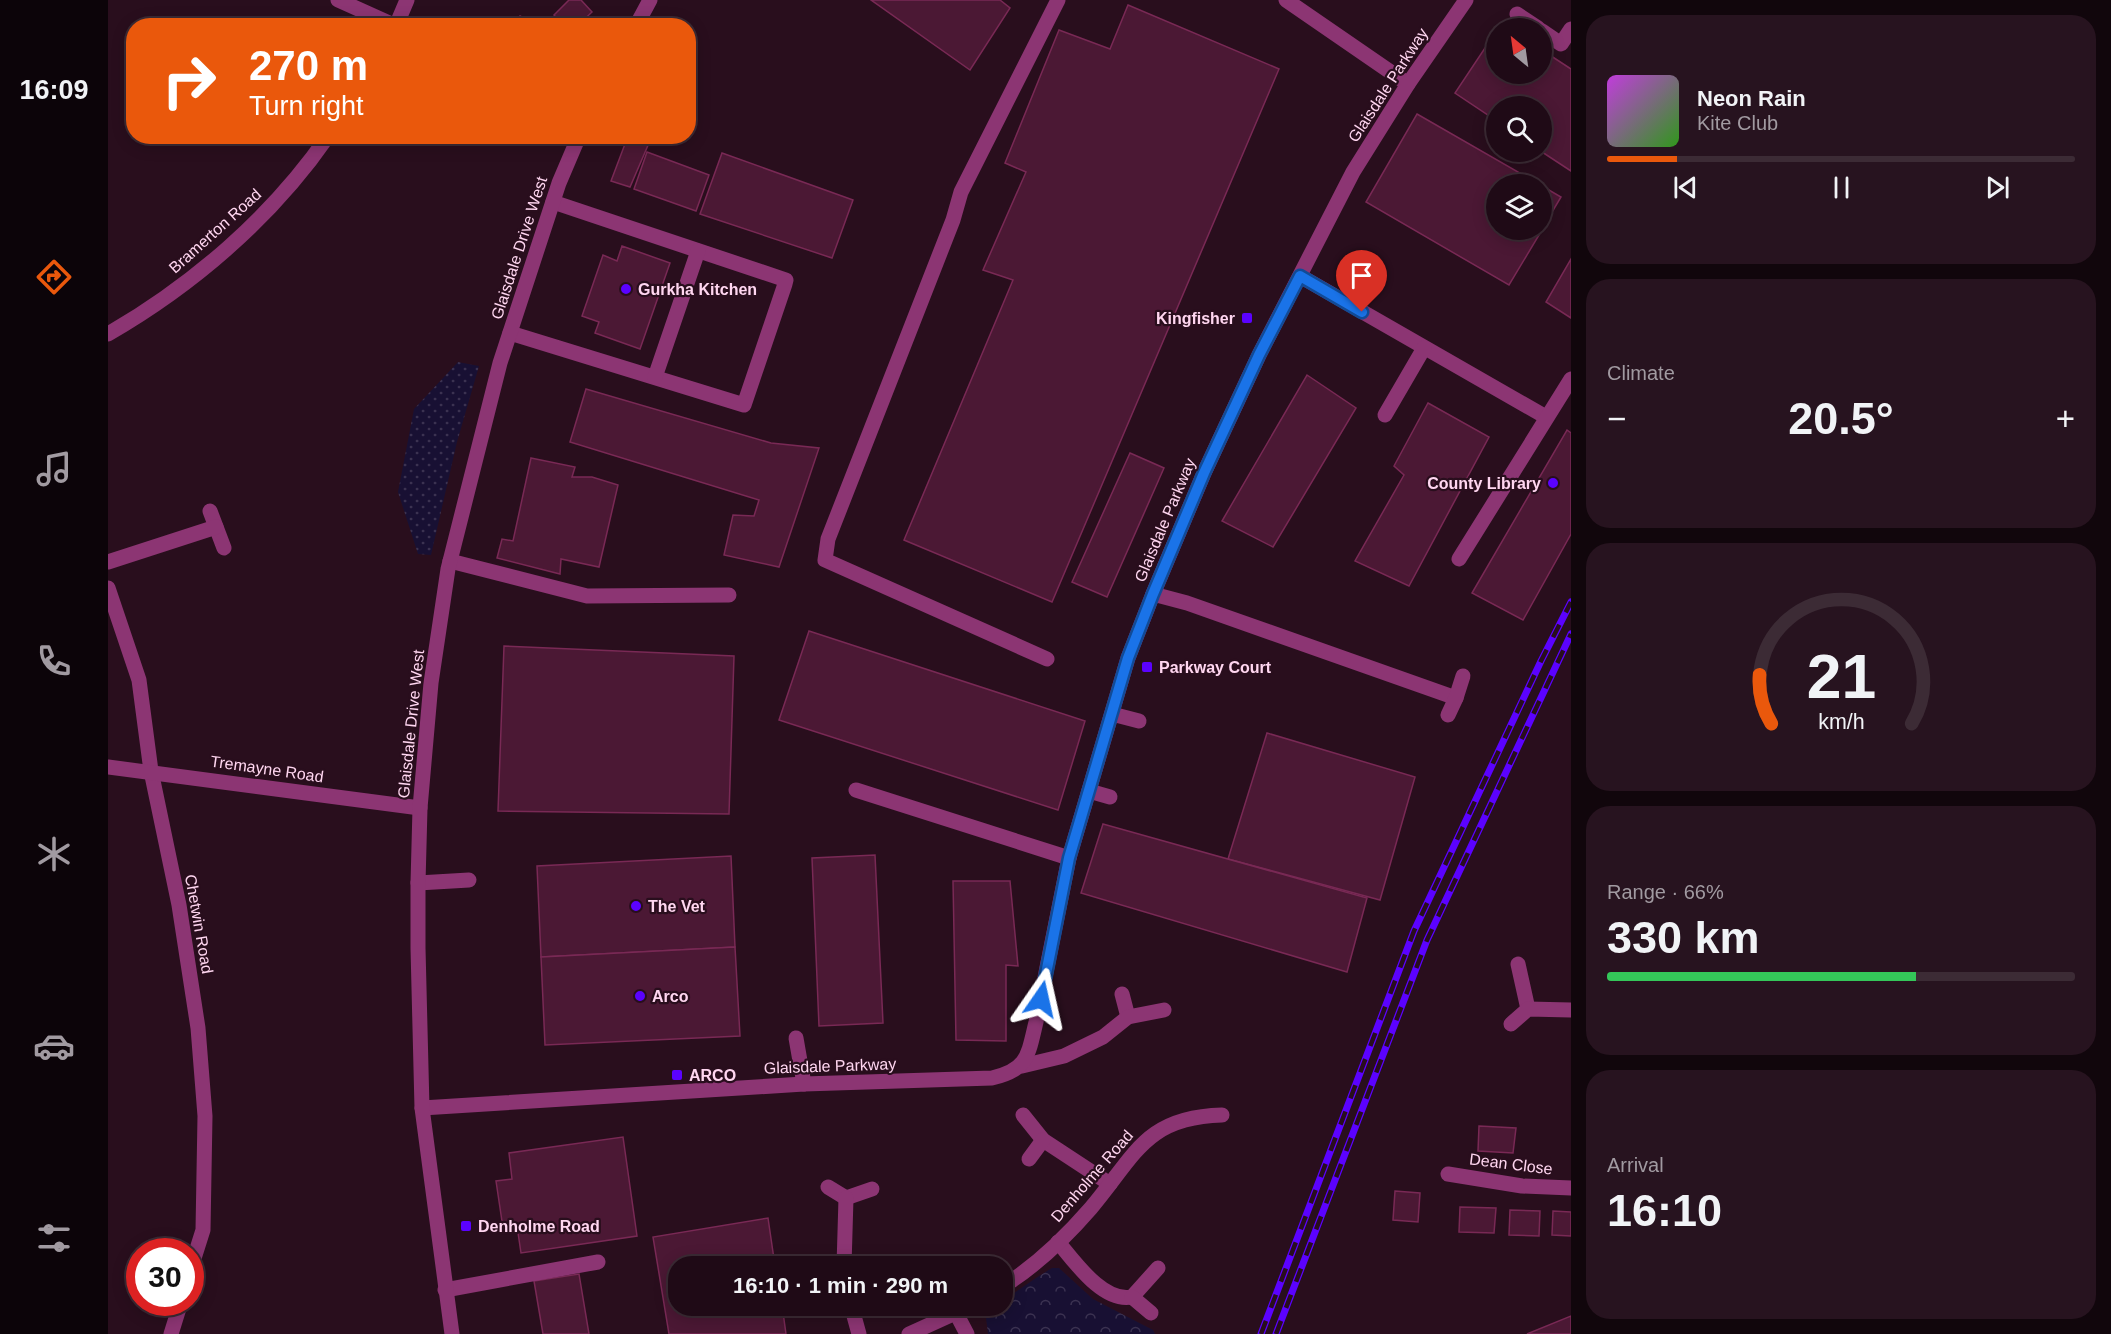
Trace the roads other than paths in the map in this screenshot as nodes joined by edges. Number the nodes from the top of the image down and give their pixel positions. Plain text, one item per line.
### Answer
1 (338, 0) edge
2 (407, 0) edge
3 (650, 0) edge
4 (1058, 0) edge
5 (1286, 0) edge
6 (1466, 0) edge
7 (1517, 14) dead end
8 (378, 18) edge
9 (399, 18) edge
10 (640, 18) edge
11 (1523, 18) edge
12 (1571, 29) edge
13 (1552, 38) edge
14 (1408, 84) junction
15 (322, 144) edge
16 (576, 144) edge
17 (553, 202) junction
18 (698, 251) junction
19 (1300, 276) junction
20 (510, 333) junction
21 (108, 334) edge
22 (1424, 348) junction
23 (655, 377) junction
24 (1571, 379) edge
25 (1385, 415) dead end
26 (1546, 417) junction
27 (210, 511) dead end
28 (216, 527) junction
29 (224, 548) dead end
30 (1459, 559) dead end
31 (450, 561) junction
32 (108, 562) edge
33 (108, 588) edge
34 (1153, 594) junction
35 (729, 595) dead end
36 (1047, 659) dead end
37 (1463, 676) dead end
38 (1456, 699) junction
39 (1112, 714) junction
40 (1448, 715) dead end
41 (1139, 721) dead end
42 (108, 767) edge
43 (151, 771) junction
44 (856, 790) dead end
45 (1089, 791) junction
46 (1110, 797) dead end
47 (420, 808) junction
48 (1069, 858) junction
49 (469, 880) dead end
50 (418, 883) junction
51 (1518, 964) dead end
52 (1122, 994) dead end
53 (1528, 1009) junction
54 (1164, 1010) dead end
55 (1571, 1010) edge
56 (1128, 1017) junction
57 (1511, 1024) dead end
58 (796, 1038) dead end
59 (1022, 1066) junction
60 (804, 1084) junction
61 (422, 1108) junction
62 (1222, 1114) dead end
63 (1023, 1115) dead end
64 (1043, 1140) junction
65 (1029, 1159) dead end
66 (1448, 1174) dead end
67 (1110, 1184) junction
68 (828, 1187) dead end
69 (1571, 1188) edge
70 (872, 1189) dead end
71 (846, 1198) junction
72 (200, 1238) edge
73 (1058, 1242) junction
74 (844, 1256) edge
75 (598, 1262) dead end
76 (1158, 1268) dead end
77 (1013, 1280) edge
78 (446, 1290) junction
79 (1132, 1297) junction
80 (1151, 1313) dead end
81 (177, 1316) edge
82 (853, 1316) edge
83 (949, 1316) edge
84 (958, 1316) edge
85 (171, 1334) edge
86 (452, 1334) edge
87 (859, 1334) edge
88 (909, 1334) edge
89 (967, 1334) edge

1 - 8 street
2 - 9 street
3 - 10 street
4 - 36 street
5 - 14 street
6 - 14 street, Glaisdale Parkway
7 - 11 street
12 - 13 street
14 - 19 street, Glaisdale Parkway
15 - 21 street, Bramerton Road
16 - 17 street, Glaisdale Drive West
17 - 18 street
17 - 20 street, Glaisdale Drive West
18 - 23 street
18 - 23 street
19 - 22 street
19 - 34 street, Glaisdale Parkway
20 - 23 street
20 - 31 street, Glaisdale Drive West
22 - 25 street
22 - 26 street
24 - 26 street
26 - 30 street
27 - 28 street
28 - 29 street
28 - 32 street
31 - 35 street
31 - 47 street, Glaisdale Drive West
33 - 43 street, Chetwin Road
34 - 38 street
34 - 39 street, Glaisdale Parkway
37 - 38 street
38 - 40 street
39 - 41 street
39 - 45 street, Glaisdale Parkway
42 - 43 street, Tremayne Road
43 - 47 street, Tremayne Road
43 - 72 street, Chetwin Road
44 - 48 street
45 - 46 street
45 - 48 street, Glaisdale Parkway
47 - 50 street, Glaisdale Drive West
48 - 59 street, Glaisdale Parkway
49 - 50 street
50 - 61 street, Glaisdale Drive West
51 - 53 street
52 - 56 street
53 - 55 street
53 - 57 street
54 - 56 street, Glaisdale Parkway
56 - 59 street, Glaisdale Parkway
58 - 60 street
59 - 60 street, Glaisdale Parkway
60 - 61 street, Glaisdale Parkway
61 - 78 street, Glaisdale Drive West
62 - 67 street, Denholme Road
63 - 64 street
64 - 65 street
64 - 67 street
66 - 69 street, Dean Close
67 - 73 street, Denholme Road
68 - 71 street
70 - 71 street
71 - 74 street
73 - 77 street, Denholme Road
73 - 79 street
75 - 78 street
76 - 79 street
78 - 86 street, Glaisdale Drive West
79 - 80 street
81 - 85 street
82 - 87 street
83 - 88 street
84 - 89 street

